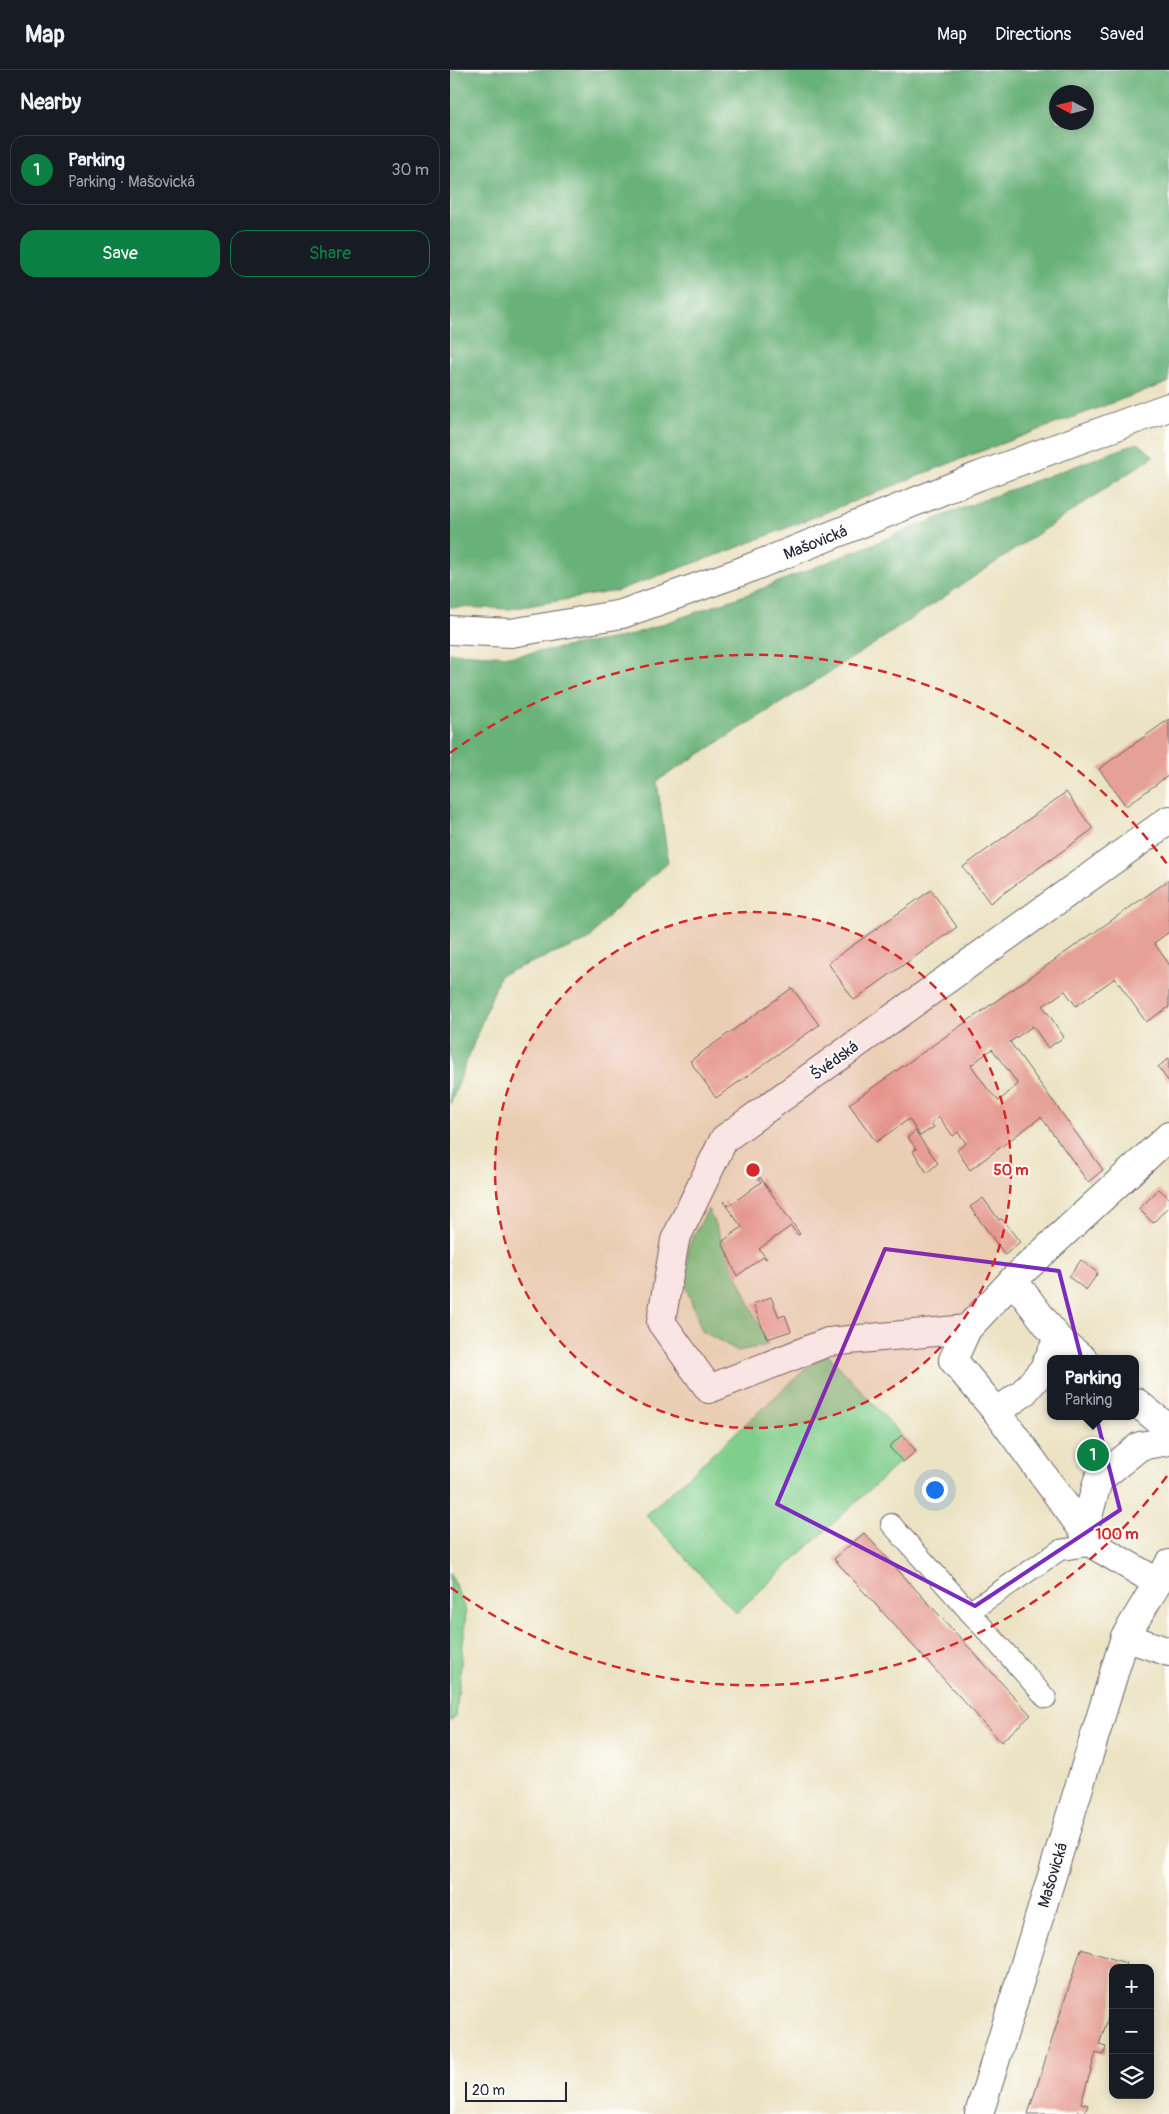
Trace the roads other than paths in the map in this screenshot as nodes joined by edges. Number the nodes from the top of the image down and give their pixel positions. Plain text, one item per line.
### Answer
1 (1169, 407) edge
2 (450, 630) edge
3 (1169, 820) edge
4 (1169, 1136) edge
5 (1014, 1280) junction
6 (966, 1329) junction
7 (1058, 1338) junction
8 (1050, 1355) edge
9 (1078, 1355) edge
10 (1047, 1361) edge
11 (1139, 1404) edge
12 (997, 1412) junction
13 (1169, 1429) edge
14 (1169, 1440) edge
15 (891, 1524) dead end
16 (1089, 1538) junction
17 (1163, 1573) edge
18 (969, 1612) junction
19 (1125, 1637) junction
20 (1169, 1652) edge
21 (1046, 1698) dead end
22 (979, 2114) edge

1 - 2 street, Mašovická
3 - 6 street, Švédská
4 - 5 street
5 - 6 street
5 - 7 street
6 - 12 street
7 - 8 street
7 - 9 street
10 - 12 street
11 - 13 street
12 - 16 street
14 - 16 street
15 - 18 lane
16 - 17 street
16 - 18 lane
17 - 19 street, Mašovická
18 - 21 lane
19 - 20 street
19 - 22 street, Mašovická

